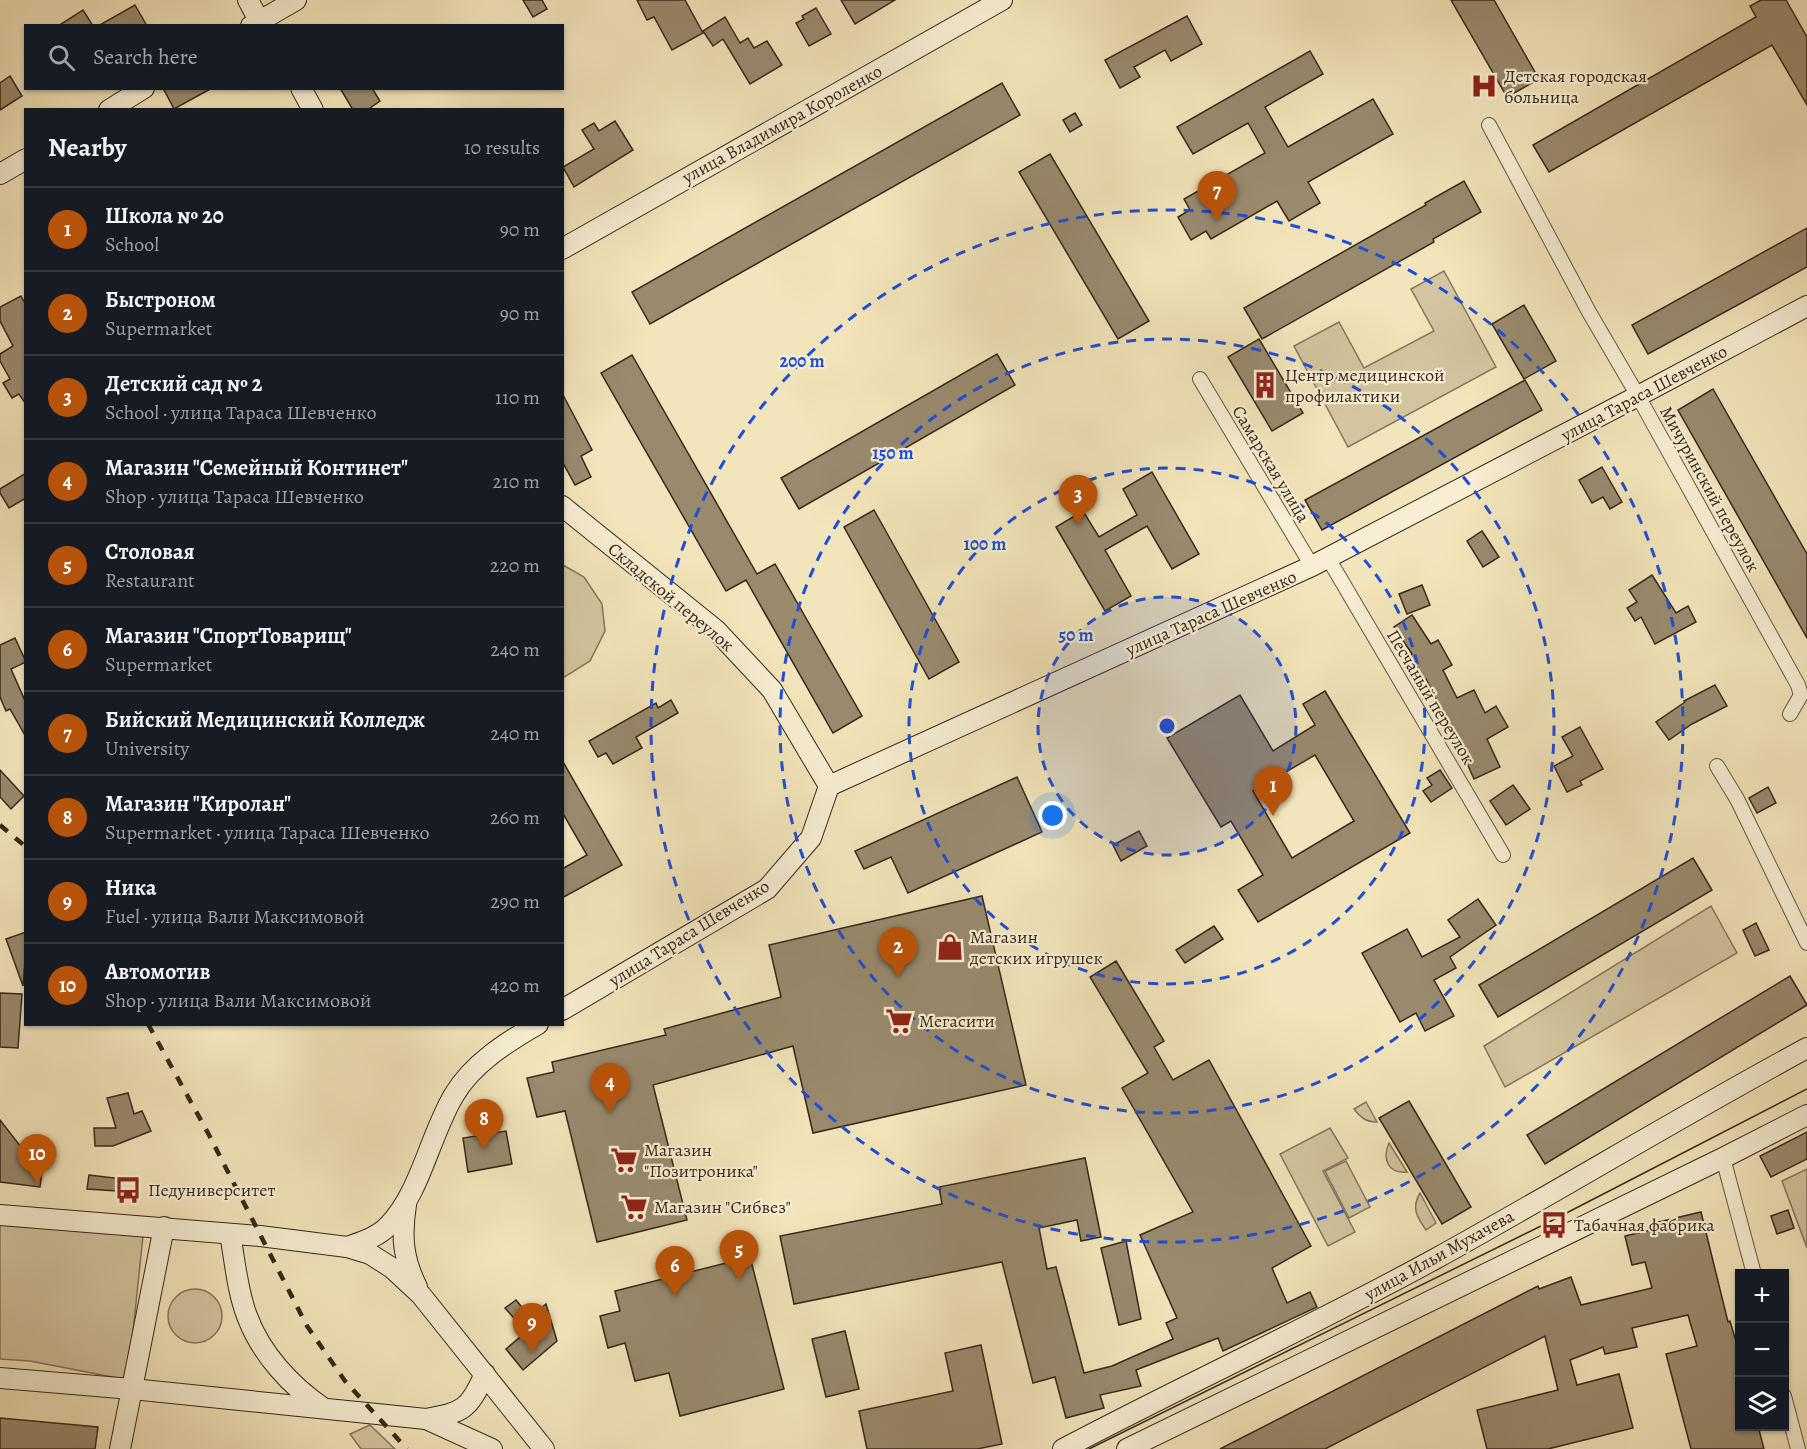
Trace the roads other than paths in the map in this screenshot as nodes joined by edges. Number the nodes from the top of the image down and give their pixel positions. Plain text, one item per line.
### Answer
1 (248, 0) edge
2 (296, 0) edge
3 (1002, 0) edge
4 (258, 24) edge
5 (141, 90) edge
6 (302, 90) edge
7 (112, 108) edge
8 (313, 108) edge
9 (1489, 125) dead end
10 (24, 160) edge
11 (0, 174) edge
12 (564, 248) edge
13 (1807, 306) edge
14 (1200, 379) dead end
15 (1638, 396) junction
16 (564, 508) edge
17 (1320, 562) junction
18 (1790, 714) dead end
19 (1717, 766) dead end
20 (829, 786) junction
21 (1503, 855) dead end
22 (1807, 944) edge
23 (564, 1009) edge
24 (535, 1026) edge
25 (1807, 1048) edge
26 (1807, 1115) edge
27 (1723, 1158) junction
28 (406, 1203) junction
29 (0, 1215) edge
30 (164, 1227) junction
31 (230, 1234) junction
32 (347, 1247) junction
33 (1753, 1269) edge
34 (421, 1295) junction
35 (485, 1374) junction
36 (0, 1378) edge
37 (132, 1389) junction
38 (1157, 1401) junction
39 (326, 1410) junction
40 (1789, 1412) edge
41 (426, 1419) junction
42 (1172, 1426) junction
43 (120, 1449) edge
44 (492, 1449) edge
45 (544, 1449) edge
46 (1063, 1449) edge
47 (1127, 1449) edge
48 (1798, 1449) edge

1 - 4 main road
2 - 4 main road
3 - 12 main road, улица Владимира Короленко
5 - 7 main road
6 - 8 main road
9 - 15 street, Мичуринский переулок
10 - 11 main road
13 - 15 main road, улица Тараса Шевченко
14 - 17 street, Самарская улица
15 - 17 main road, улица Тараса Шевченко
15 - 18 street, Мичуринский переулок
16 - 20 main road, Складской переулок
17 - 20 main road, улица Тараса Шевченко
17 - 21 street, Песчаный переулок
19 - 22 street
20 - 23 main road, улица Тараса Шевченко
24 - 28 main road
25 - 38 main road, улица Ильи Мухачева
26 - 27 main road, улица Ильи Мухачева
27 - 33 street
27 - 42 main road, улица Ильи Мухачева
28 - 32 main road
28 - 34 main road
29 - 30 main road
30 - 31 main road
30 - 37 main road
31 - 32 main road
31 - 39 main road
32 - 34 main road
34 - 35 main road
35 - 41 main road
35 - 45 main road
36 - 37 main road
37 - 39 main road
37 - 43 main road
38 - 42 main road
38 - 46 main road, улица Ильи Мухачева
39 - 41 main road
40 - 48 street
41 - 44 main road
42 - 47 main road, улица Ильи Мухачева

